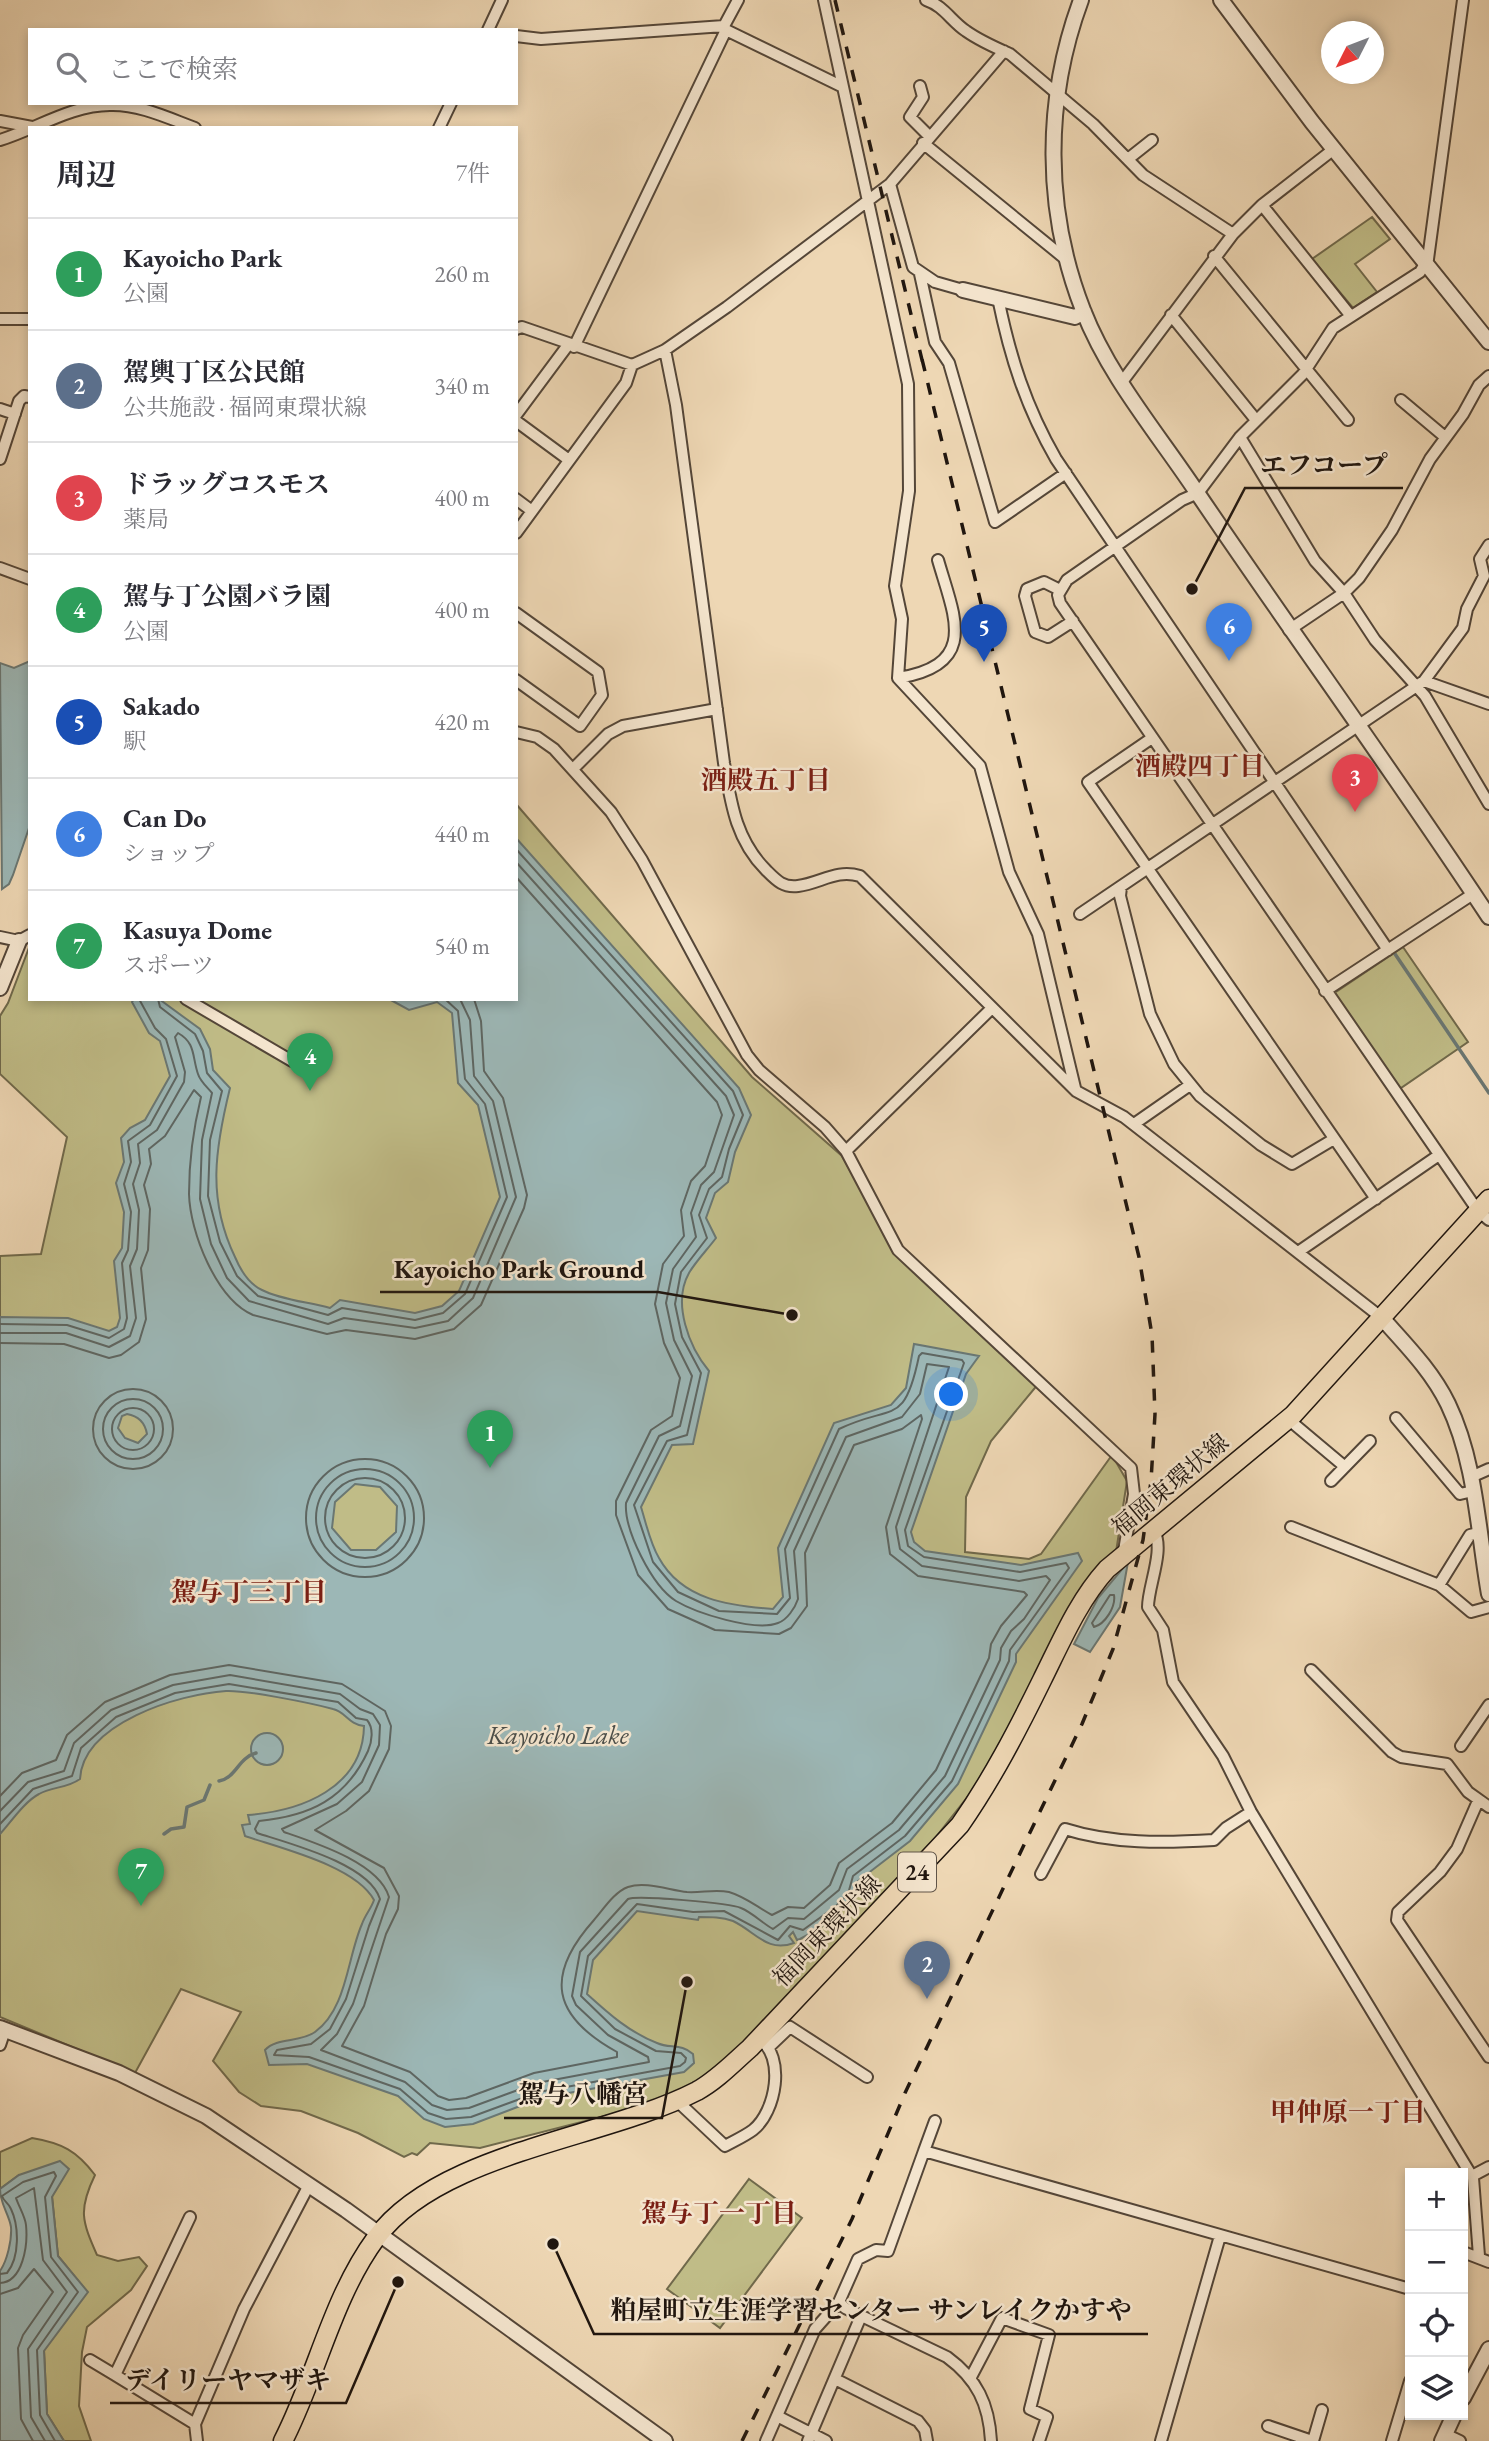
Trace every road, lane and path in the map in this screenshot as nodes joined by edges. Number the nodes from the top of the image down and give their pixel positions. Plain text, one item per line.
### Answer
1 (502, 0) edge
2 (738, 0) edge
3 (824, 0) edge
4 (926, 0) edge
5 (1081, 0) edge
6 (1221, 0) edge
7 (1463, 0) edge
8 (489, 28) edge
9 (725, 28) junction
10 (518, 36) edge
11 (1004, 51) junction
12 (920, 86) dead end
13 (843, 87) junction
14 (1057, 93) junction
15 (109, 105) edge
16 (109, 105) edge
17 (450, 105) edge
18 (0, 121) edge
19 (28, 126) edge
20 (35, 126) edge
21 (189, 126) edge
22 (440, 126) edge
23 (28, 129) edge
24 (0, 140) edge
25 (926, 140) junction
26 (1153, 140) dead end
27 (1334, 149) junction
28 (1128, 159) junction
29 (890, 184) junction
30 (866, 200) junction
31 (1262, 205) junction
32 (1233, 234) junction
33 (1214, 256) junction
34 (1068, 261) junction
35 (1425, 264) junction
36 (920, 274) junction
37 (963, 290) joint
38 (998, 298) junction
39 (1084, 312) junction
40 (1171, 315) junction
41 (1350, 315) junction
42 (28, 318) edge
43 (0, 319) edge
44 (518, 328) edge
45 (1489, 342) edge
46 (571, 346) junction
47 (665, 350) junction
48 (632, 365) junction
49 (1305, 370) junction
50 (1489, 376) edge
51 (1122, 382) junction
52 (28, 397) edge
53 (1401, 400) dead end
54 (0, 409) edge
55 (518, 412) edge
56 (15, 414) junction
57 (1256, 420) junction
58 (1348, 420) dead end
59 (518, 422) edge
60 (1240, 437) junction
61 (1446, 437) junction
62 (0, 459) edge
63 (569, 460) junction
64 (1066, 473) junction
65 (1198, 493) junction
66 (518, 500) edge
67 (532, 511) junction
68 (518, 530) edge
69 (1489, 545) edge
70 (1115, 546) junction
71 (938, 560) dead end
72 (0, 568) edge
73 (28, 578) edge
74 (1060, 590) junction
75 (1344, 593) junction
76 (518, 615) edge
77 (1073, 621) junction
78 (1289, 630) junction
79 (898, 678) junction
80 (518, 681) edge
81 (1419, 683) junction
82 (1489, 704) edge
83 (717, 709) junction
84 (1356, 726) junction
85 (518, 732) edge
86 (1152, 738) junction
87 (574, 768) junction
88 (1274, 781) junction
89 (1489, 804) edge
90 (1213, 825) junction
91 (1148, 869) junction
92 (1121, 887) junction
93 (1474, 894) junction
94 (1080, 914) dead end
95 (1489, 917) edge
96 (0, 937) edge
97 (24, 938) edge
98 (1388, 950) junction
99 (0, 988) edge
100 (1325, 991) junction
101 (190, 1001) edge
102 (992, 1008) junction
103 (292, 1061) dead end
104 (1190, 1085) junction
105 (1076, 1091) junction
106 (1134, 1124) junction
107 (1334, 1139) junction
108 (846, 1151) junction
109 (1439, 1155) junction
110 (1376, 1199) junction
111 (1485, 1210) edge
112 (1298, 1252) junction
113 (1382, 1318) junction
114 (1396, 1418) dead end
115 (1288, 1419) junction
116 (1370, 1441) dead end
117 (1344, 1466) junction
118 (1489, 1469) edge
119 (1331, 1481) dead end
120 (1472, 1484) junction
121 (1291, 1527) dead end
122 (1154, 1531) junction
123 (1479, 1533) junction
124 (1123, 1556) junction
125 (1439, 1585) junction
126 (1489, 1594) edge
127 (1489, 1607) edge
128 (1311, 1670) dead end
129 (1489, 1705) edge
130 (1461, 1746) dead end
131 (1478, 1801) junction
132 (1489, 1807) edge
133 (1251, 1812) junction
134 (1041, 1874) dead end
135 (3, 2029) edge
136 (764, 2043) junction
137 (0, 2045) edge
138 (1489, 2057) edge
139 (867, 2077) dead end
140 (675, 2099) junction
141 (935, 2121) dead end
142 (924, 2151) junction
143 (1489, 2167) edge
144 (1472, 2176) junction
145 (309, 2185) junction
146 (190, 2217) dead end
147 (377, 2236) junction
148 (1220, 2236) junction
149 (1484, 2259) edge
150 (1405, 2288) edge
151 (839, 2302) junction
152 (861, 2316) junction
153 (1489, 2349) edge
154 (90, 2360) dead end
155 (115, 2375) junction
156 (971, 2377) junction
157 (835, 2379) junction
158 (1468, 2389) edge
159 (1405, 2398) edge
160 (1322, 2410) dead end
161 (777, 2416) junction
162 (1452, 2420) edge
163 (195, 2424) junction
164 (1268, 2426) dead end
165 (810, 2437) edge
166 (1444, 2437) edge
167 (1164, 2440) edge
168 (197, 2441) edge
169 (283, 2441) edge
170 (665, 2441) edge
171 (766, 2441) edge
172 (826, 2441) edge
173 (927, 2441) edge
174 (992, 2441) edge
175 (1039, 2441) edge
176 (1312, 2441) edge
177 (1392, 2441) edge
178 (1460, 2441) edge

1 - 8 street
2 - 9 street
3 - 13 street
4 - 11 street
5 - 14 street
6 - 27 street
7 - 35 street
9 - 10 street
9 - 13 street
9 - 46 street
11 - 14 street
11 - 25 street
12 - 25 street
13 - 30 street
14 - 28 street
14 - 34 street
15 - 21 street
16 - 20 street
17 - 22 street
18 - 19 street
23 - 24 street
25 - 29 street
25 - 34 street
26 - 28 street
27 - 31 street
27 - 35 street
28 - 32 street
29 - 30 street
29 - 36 street
30 - 47 street
30 - 79 street
31 - 32 street
31 - 41 street
32 - 33 street
33 - 40 street
33 - 49 street
34 - 39 street
35 - 41 street
35 - 45 street
36 - 37 street
36 - 64 street
37 - 38 street
38 - 39 street
38 - 64 street
39 - 51 street
40 - 51 street
40 - 57 street
41 - 49 street
42 - 43 street
44 - 46 street
46 - 48 street
46 - 55 street
47 - 48 street
47 - 83 street
48 - 63 street
49 - 57 street
49 - 58 street
50 - 61 street
51 - 65 street
52 - 56 street
53 - 61 street
54 - 56 street
56 - 62 street
57 - 60 street
59 - 63 street
60 - 65 street
60 - 75 street
61 - 75 street
63 - 67 street
64 - 70 street
65 - 70 street
65 - 78 street
66 - 67 street
67 - 68 street
69 - 81 street
70 - 74 street
70 - 88 street
71 - 79 street
72 - 73 street
74 - 77 street
74 - 77 street
75 - 78 street
75 - 81 street
76 - 80 street
77 - 86 street
78 - 84 street
79 - 105 street
81 - 82 street
81 - 84 street
81 - 89 street
83 - 87 street
83 - 102 street
84 - 88 street
84 - 93 street
85 - 87 street
86 - 90 street
86 - 91 street
87 - 108 street
88 - 90 street
88 - 98 street
90 - 91 street
90 - 100 street
91 - 92 street
91 - 107 street
92 - 94 street
92 - 104 street
93 - 95 street
93 - 98 street
96 - 97 street
97 - 99 street
98 - 100 street
100 - 109 street
101 - 103 street
102 - 105 street
102 - 108 street
104 - 106 street
104 - 107 street
105 - 106 street
106 - 112 street
107 - 110 street
108 - 124 street
109 - 110 street
109 - 111 street
110 - 112 street
111 - 113 main road, 福岡東環状線 / 24
112 - 113 street
113 - 115 main road, 福岡東環状線 / 24
113 - 120 street
114 - 120 street
115 - 117 street
115 - 122 main road, 福岡東環状線 / 24
116 - 117 street
117 - 119 street
118 - 120 street
120 - 123 street
121 - 125 street
122 - 124 main road, 福岡東環状線 / 24
122 - 133 street
123 - 125 street
123 - 126 street
124 - 136 main road, 福岡東環状線 / 24
125 - 127 street
128 - 131 street
129 - 130 street
131 - 132 street
131 - 138 street
133 - 134 street
133 - 144 street
135 - 137 street
135 - 145 street
136 - 139 street
136 - 140 main road, 福岡東環状線 / 24
136 - 140 street
140 - 147 main road, 福岡東環状線 / 24
141 - 142 street
142 - 148 street
142 - 151 street
143 - 144 street
144 - 149 street
145 - 147 street
145 - 163 street
146 - 155 street
147 - 169 main road, 福岡東環状線 / 24
147 - 170 street
148 - 150 street
148 - 167 street
151 - 152 street
151 - 161 street
152 - 156 street
152 - 157 street
153 - 158 street
154 - 155 street
155 - 163 street
156 - 174 street
156 - 175 street
157 - 165 street
157 - 173 street
159 - 177 street
160 - 176 street
161 - 165 street
161 - 171 street
162 - 166 street
163 - 168 street
164 - 176 street
165 - 172 street
166 - 178 street

